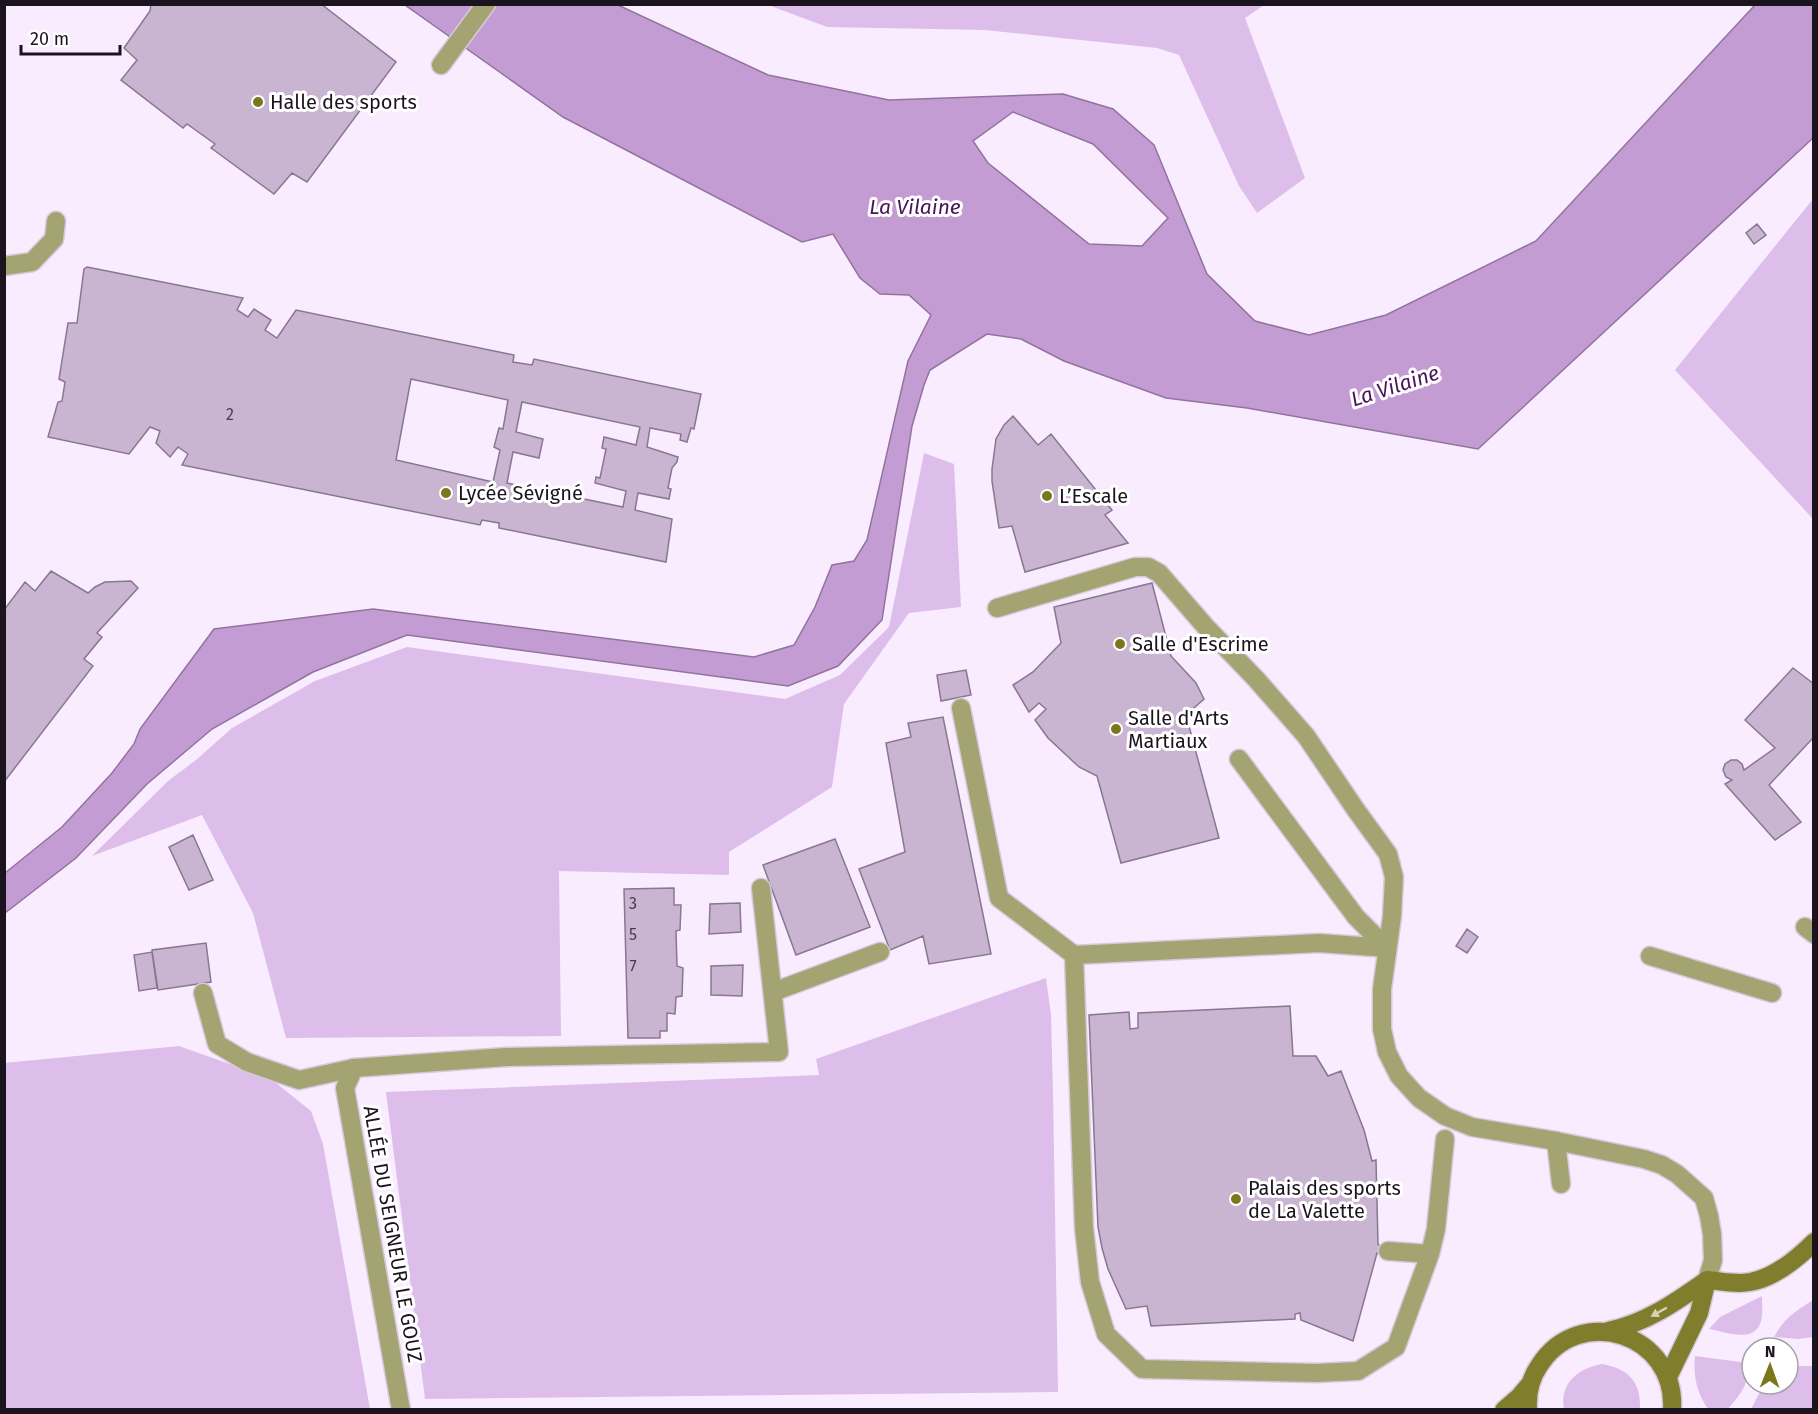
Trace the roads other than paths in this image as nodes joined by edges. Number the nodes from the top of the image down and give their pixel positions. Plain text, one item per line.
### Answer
1 (486, 4) edge
2 (441, 64) dead end
3 (56, 221) dead end
4 (4, 266) edge
5 (997, 608) dead end
6 (961, 708) dead end
7 (1239, 759) dead end
8 (761, 888) dead end
9 (1388, 948) junction
10 (880, 952) dead end
11 (1074, 955) junction
12 (1650, 956) dead end
13 (773, 992) junction
14 (202, 993) dead end
15 (1772, 993) dead end
16 (354, 1068) junction
17 (1445, 1139) dead end
18 (1556, 1141) junction
19 (1561, 1184) dead end
20 (1814, 1242) edge
21 (1388, 1251) dead end
22 (1430, 1254) junction
23 (1707, 1280) junction
24 (1606, 1332) junction
25 (1668, 1377) junction
26 (1530, 1384) junction
27 (1676, 1407) edge
28 (400, 1410) edge
29 (1504, 1410) edge
30 (1528, 1410) edge

1 - 2 street
3 - 4 street
5 - 9 street
6 - 11 street
7 - 9 street
8 - 13 street
9 - 11 street
9 - 18 street
10 - 13 street
11 - 22 street
12 - 15 street
13 - 16 street
14 - 16 street
16 - 28 street, ALLÉE DU SEIGNEUR LE GOUZ
17 - 22 street
18 - 19 street
18 - 23 street
20 - 23 street
21 - 22 street
23 -> 24 street
23 - 25 street
24 - 25 street
24 - 26 street
25 - 27 street
26 - 29 street
26 - 30 street

